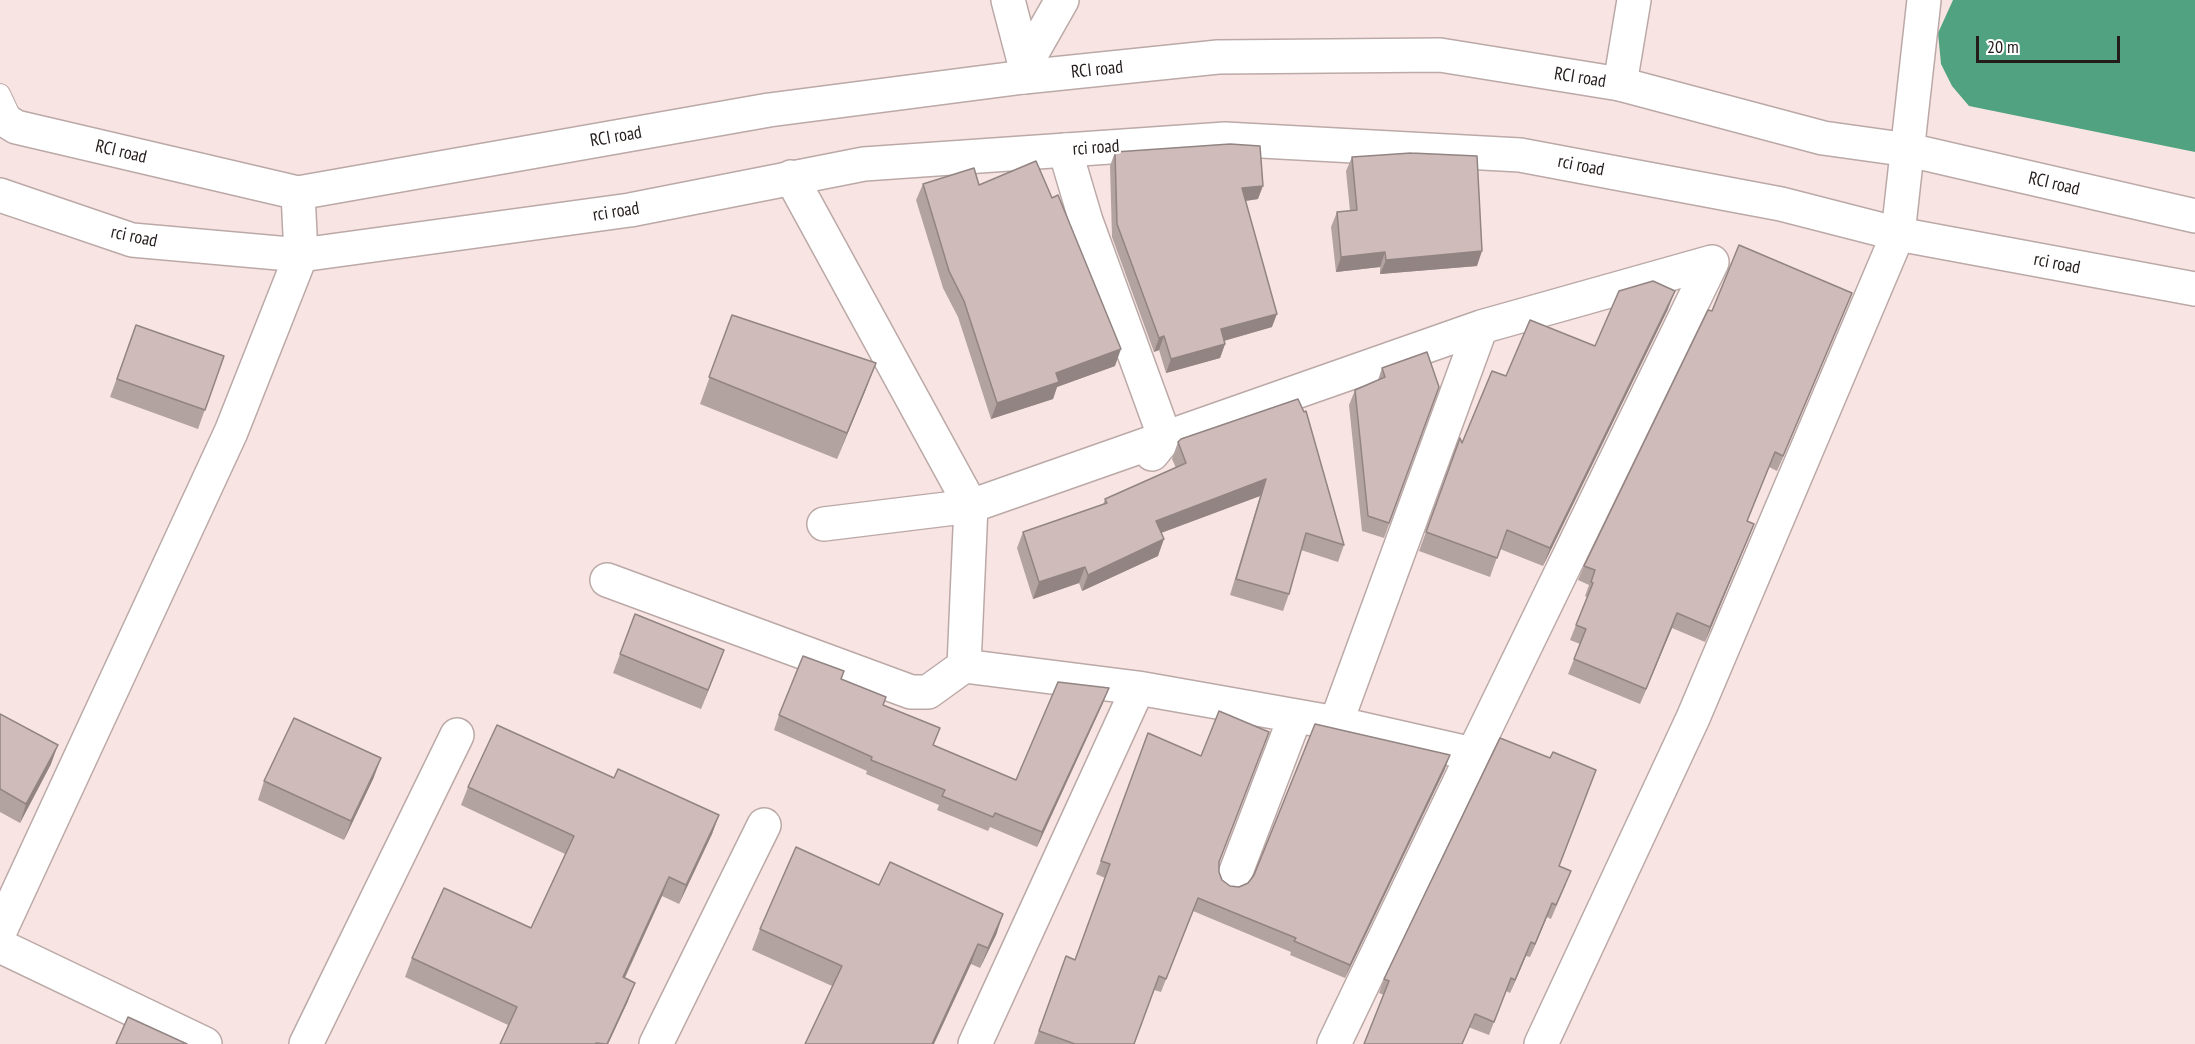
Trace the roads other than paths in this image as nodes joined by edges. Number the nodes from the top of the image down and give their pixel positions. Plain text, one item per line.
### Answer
1 (1008, 0) edge
2 (1062, 0) edge
3 (1634, 0) edge
4 (1924, 0) edge
5 (1025, 71) junction
6 (1620, 84) junction
7 (0, 94) edge
8 (8, 122) edge
9 (1065, 150) junction
10 (1909, 150) junction
11 (791, 177) junction
12 (298, 193) junction
13 (0, 195) edge
14 (2195, 216) edge
15 (1898, 234) junction
16 (301, 255) junction
17 (2195, 289) edge
18 (1481, 327) junction
19 (1155, 450) junction
20 (971, 506) junction
21 (824, 524) dead end
22 (607, 580) dead end
23 (964, 666) junction
24 (1138, 688) junction
25 (1295, 717) junction
26 (1336, 723) junction
27 (457, 735) dead end
28 (1473, 754) junction
29 (764, 825) dead end
30 (1232, 882) dead end
31 (0, 930) edge
32 (0, 946) edge
33 (205, 1044) edge
34 (306, 1044) edge
35 (656, 1044) edge
36 (975, 1044) edge
37 (1334, 1044) edge
38 (1541, 1044) edge

1 - 5 street
2 - 5 street
3 - 6 street
4 - 10 street
5 - 6 street, RCI road
5 - 12 street, RCI road
6 - 10 street, RCI road
7 - 8 lane
8 - 12 street, RCI road
9 - 11 street, rci road
9 - 15 street, rci road
9 - 19 street
10 - 14 street, RCI road
10 - 15 street
11 - 16 street, rci road
11 - 20 street
12 - 16 street
13 - 16 street, rci road
15 - 17 street, rci road
15 - 38 street
16 - 31 street
18 - 19 street
18 - 26 street
18 - 28 street
19 - 20 street
20 - 21 street
20 - 23 street
22 - 23 street
23 - 24 street
24 - 25 street
24 - 36 street
25 - 26 street
25 - 30 street
26 - 28 street
27 - 34 street
28 - 37 street
29 - 35 street
32 - 33 street

